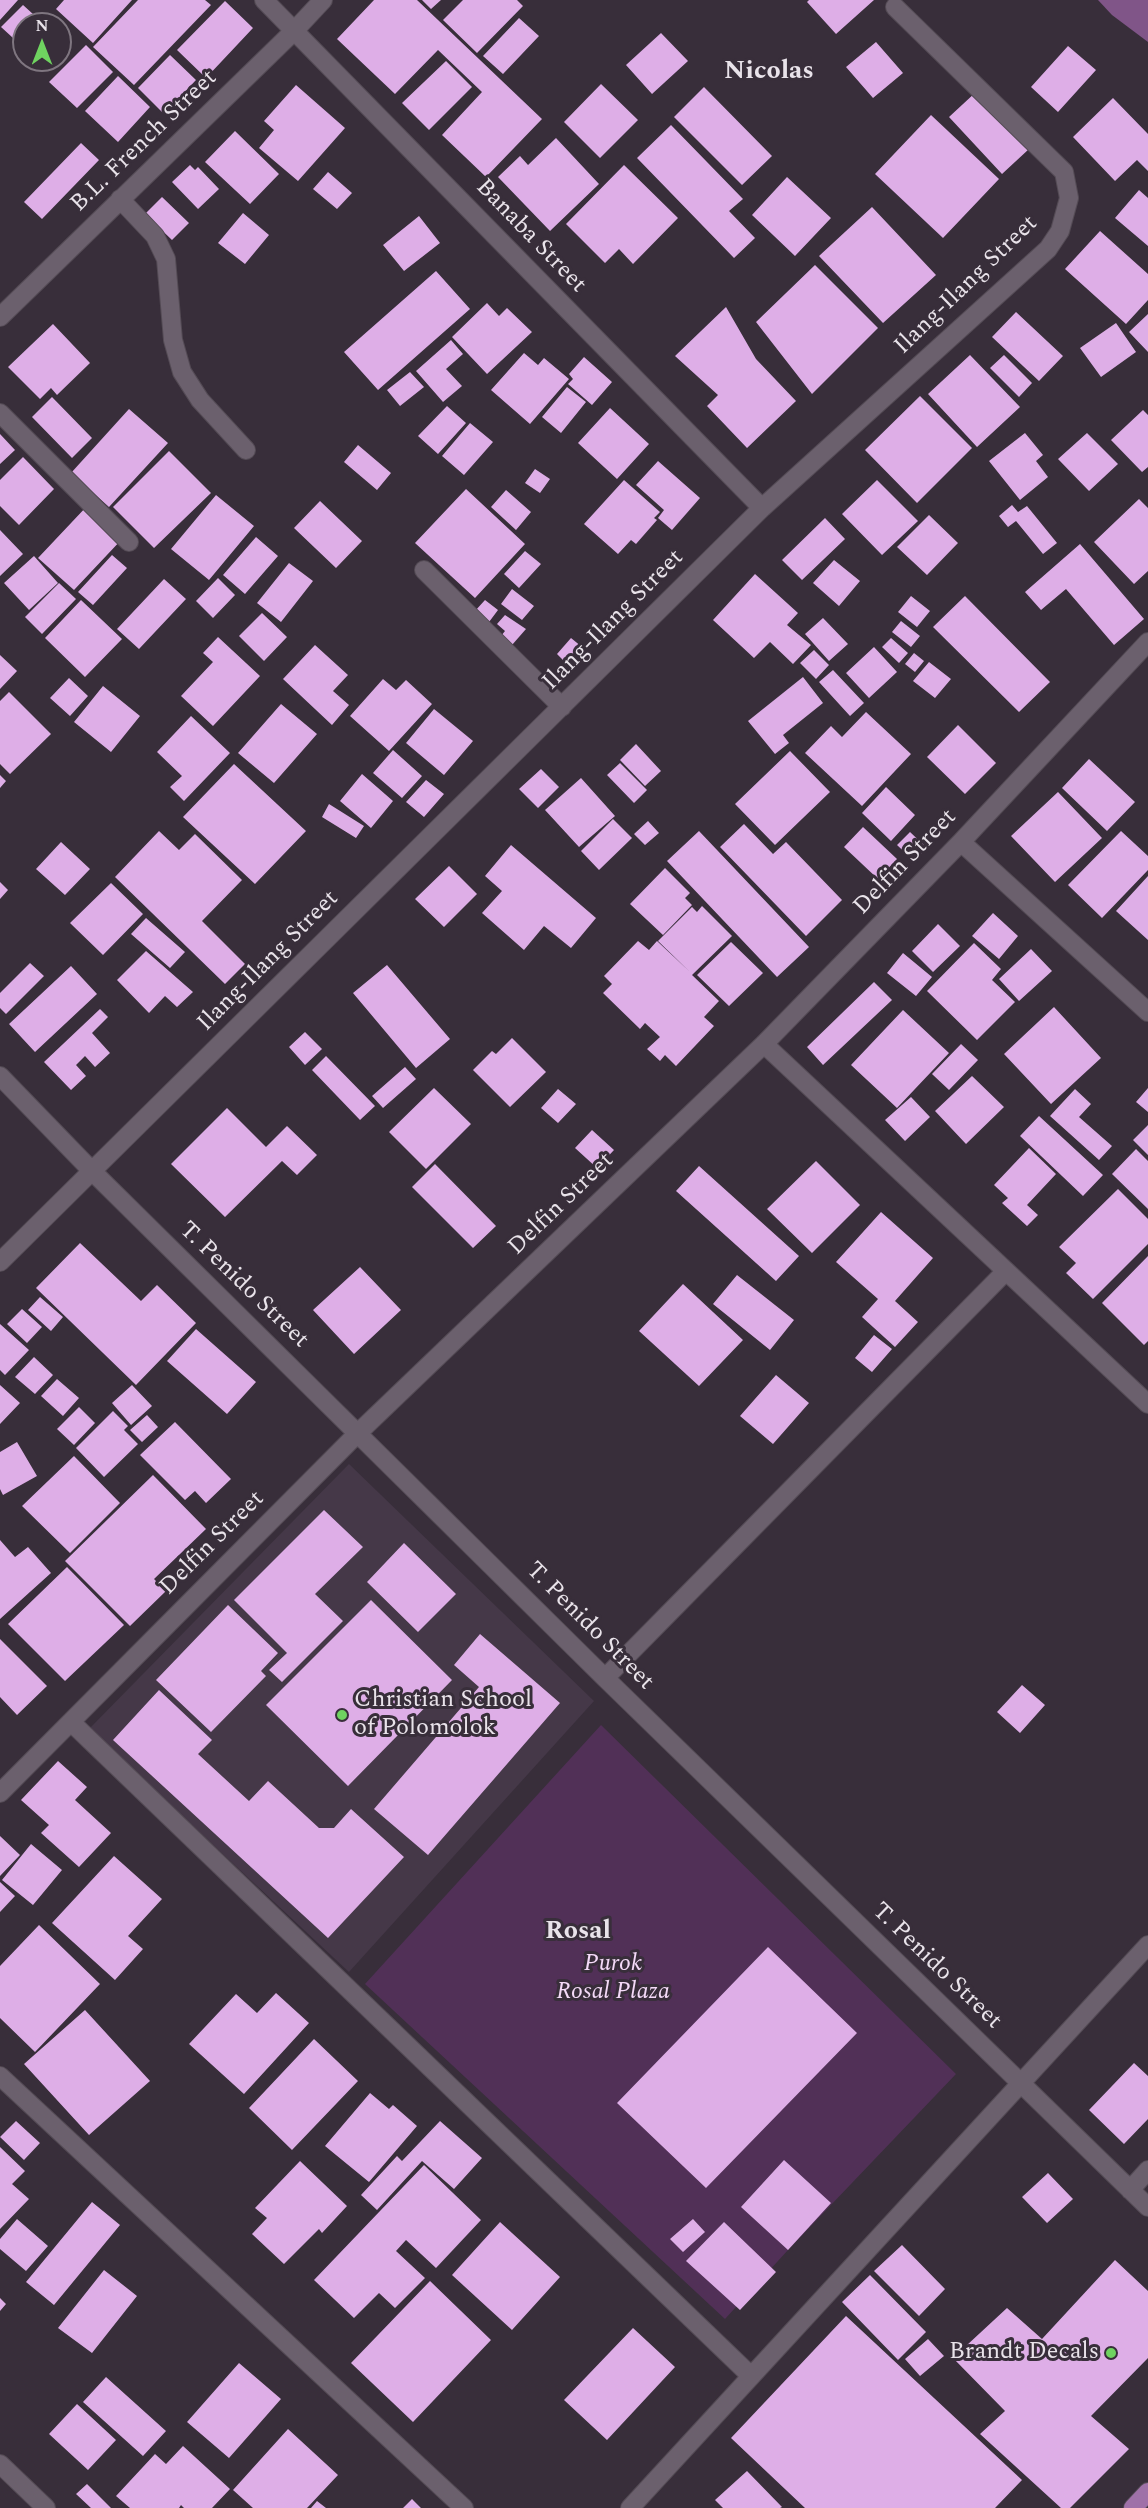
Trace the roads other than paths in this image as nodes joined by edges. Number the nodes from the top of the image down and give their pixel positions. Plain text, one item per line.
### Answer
1 (264, 0) edge
2 (323, 0) edge
3 (895, 8) dead end
4 (295, 30) junction
5 (120, 199) junction
6 (0, 317) edge
7 (0, 413) edge
8 (246, 450) dead end
9 (762, 508) junction
10 (129, 542) dead end
11 (424, 570) dead end
12 (1148, 642) edge
13 (562, 707) junction
14 (962, 842) junction
15 (1148, 1012) edge
16 (764, 1044) junction
17 (0, 1076) edge
18 (92, 1171) junction
19 (0, 1262) edge
20 (1006, 1271) junction
21 (1148, 1404) edge
22 (358, 1433) junction
23 (605, 1678) junction
24 (71, 1722) junction
25 (0, 1793) edge
26 (1148, 1946) edge
27 (0, 2076) edge
28 (1022, 2085) junction
29 (1148, 2170) edge
30 (1130, 2190) junction
31 (1148, 2207) edge
32 (751, 2376) junction
33 (0, 2464) edge
34 (1148, 2492) edge
35 (46, 2508) edge
36 (464, 2508) edge
37 (630, 2508) edge
38 (1133, 2508) edge

1 - 4 street, Banaba Street
2 - 4 street, B.L. French Street
3 - 9 street, Ilang-Ilang Street
4 - 5 street, B.L. French Street
4 - 9 street, Banaba Street
5 - 6 street, B.L. French Street
5 - 8 street
7 - 10 street
9 - 13 street, Ilang-Ilang Street
11 - 13 street
12 - 14 street, Delfin Street
13 - 18 street, Ilang-Ilang Street
14 - 15 street
14 - 16 street, Delfin Street
16 - 20 street
16 - 22 street, Delfin Street
17 - 18 street, T. Penido Street
18 - 19 street, Ilang-Ilang Street
18 - 22 street, T. Penido Street
20 - 21 street
20 - 23 street
22 - 23 street, T. Penido Street
22 - 24 street, Delfin Street
23 - 28 street, T. Penido Street
24 - 25 street, Delfin Street
24 - 32 street
26 - 28 street
27 - 36 street
28 - 30 street, T. Penido Street
28 - 32 street
29 - 30 street
30 - 31 street, T. Penido Street
32 - 37 street
33 - 35 street
34 - 38 main road

